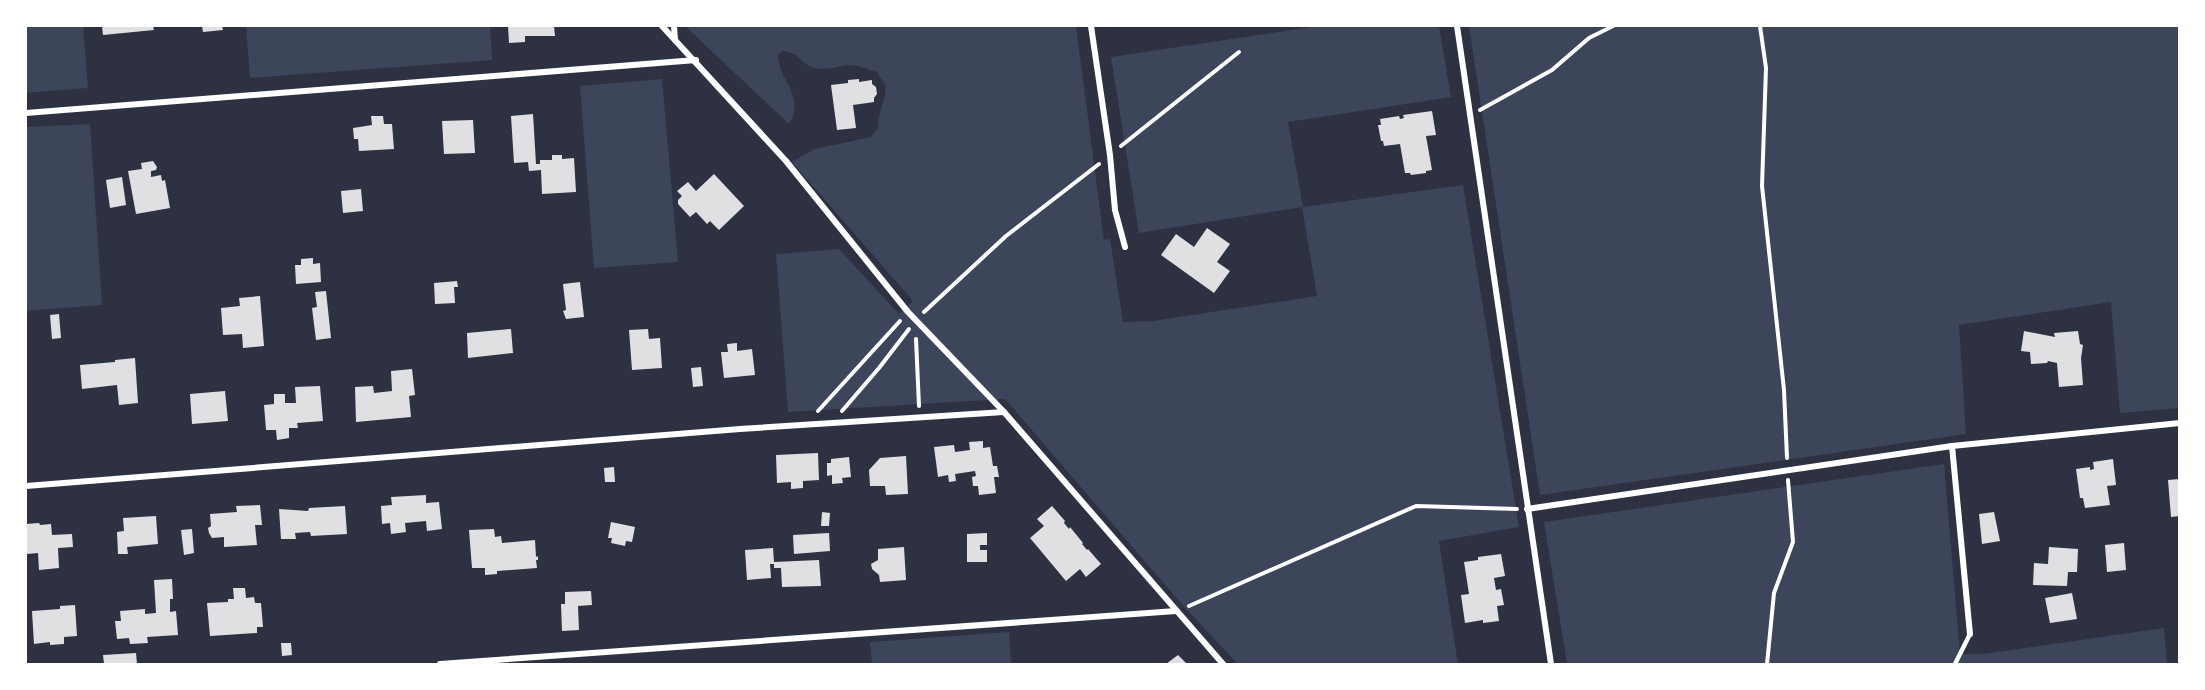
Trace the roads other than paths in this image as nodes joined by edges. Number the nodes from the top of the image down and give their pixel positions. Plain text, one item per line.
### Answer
1 (662, 26) edge
2 (674, 26) edge
3 (1091, 26) edge
4 (1457, 26) edge
5 (675, 40) junction
6 (696, 60) junction
7 (26, 113) edge
8 (1125, 247) dead end
9 (1004, 412) junction
10 (2180, 423) edge
11 (1952, 446) junction
12 (26, 486) edge
13 (1527, 509) junction
14 (1176, 611) junction
15 (1970, 634) joint
16 (440, 664) edge
17 (1223, 664) edge
18 (1551, 664) edge
19 (1955, 664) edge

1 - 5 street
2 - 5 street
3 - 8 street
4 - 13 street
5 - 6 street
6 - 7 street
6 - 9 street
9 - 12 street
9 - 14 street
10 - 11 street
11 - 13 street
11 - 15 street
13 - 18 street
14 - 16 street
14 - 17 street
15 - 19 lane

